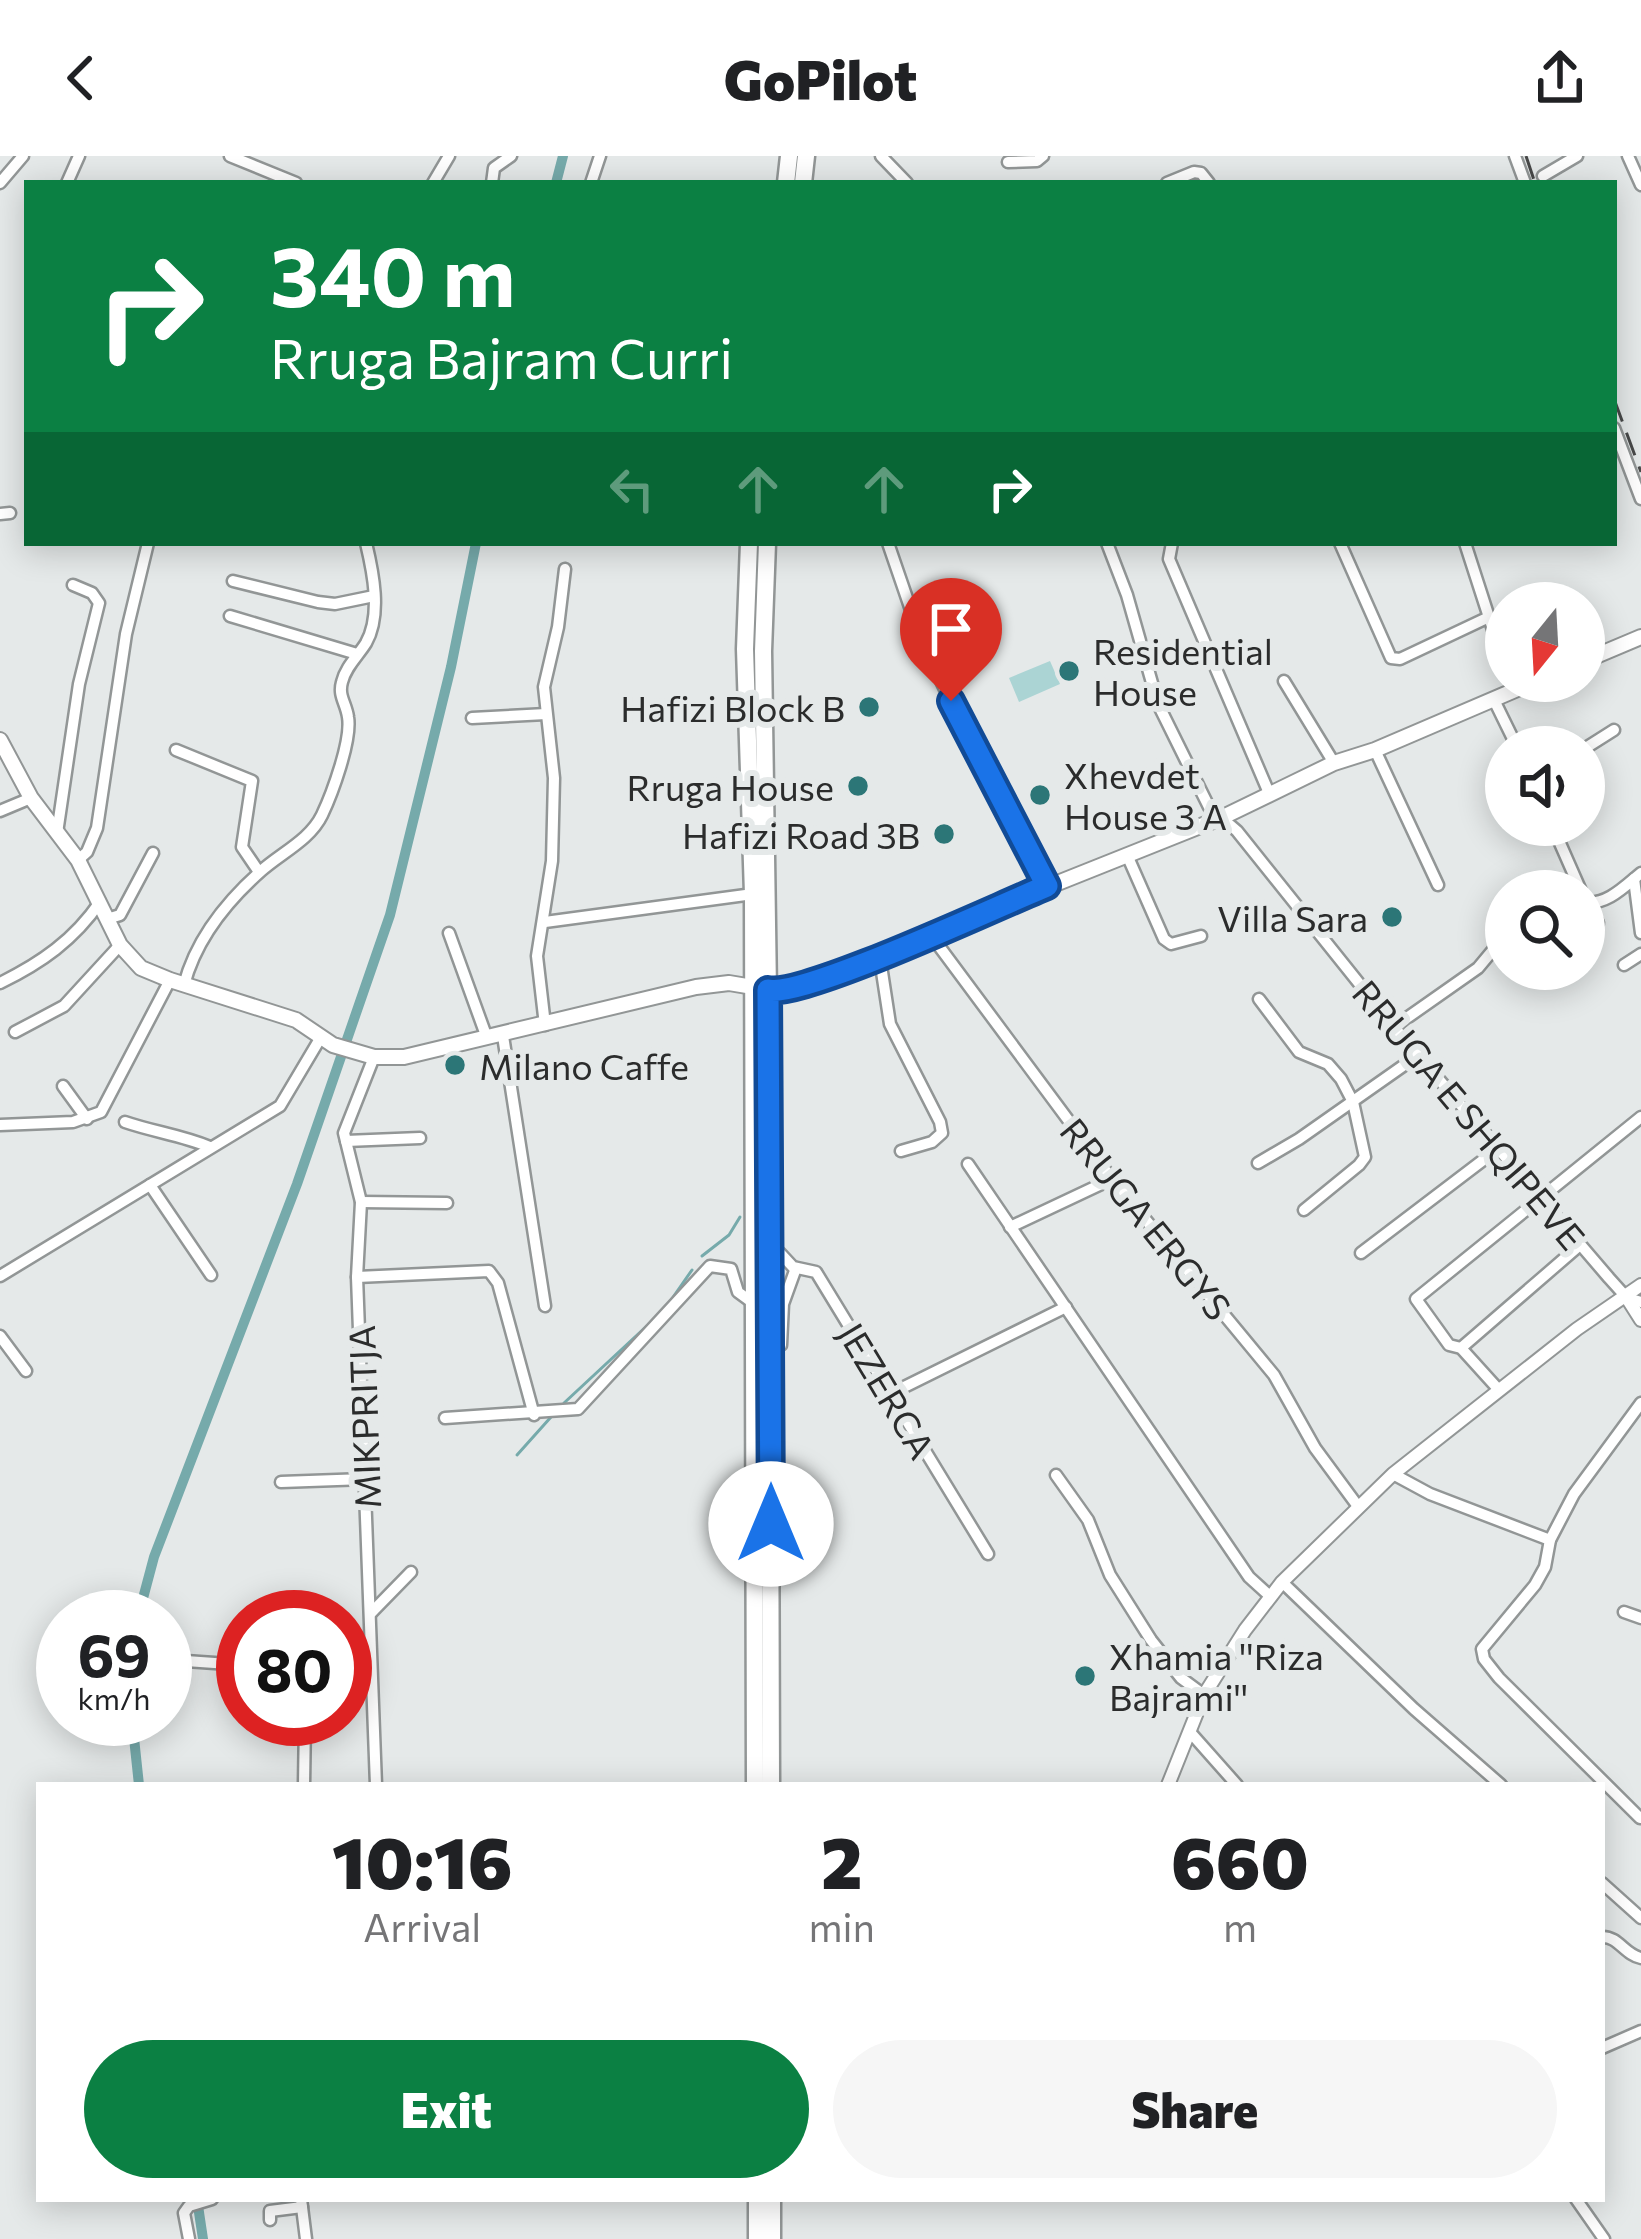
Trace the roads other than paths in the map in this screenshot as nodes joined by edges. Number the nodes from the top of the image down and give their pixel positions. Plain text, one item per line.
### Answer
1 (23, 156) edge
2 (230, 156) edge
3 (512, 156) edge
4 (881, 156) edge
5 (1042, 156) edge
6 (1577, 156) edge
7 (1628, 156) edge
8 (1008, 162) dead end
9 (1543, 176) dead end
10 (289, 180) edge
11 (492, 180) edge
12 (905, 180) edge
13 (1174, 180) edge
14 (1207, 180) edge
15 (0, 183) edge
16 (1641, 185) edge
17 (1617, 436) edge
18 (1641, 499) edge
19 (147, 546) edge
20 (366, 546) edge
21 (749, 546) edge
22 (766, 546) edge
23 (889, 546) edge
24 (1107, 546) edge
25 (1171, 546) edge
26 (1341, 546) edge
27 (1466, 546) edge
28 (565, 569) dead end
29 (233, 581) dead end
30 (73, 585) dead end
31 (374, 596) junction
32 (1485, 605) edge
33 (230, 616) dead end
34 (1485, 619) edge
35 (1641, 637) edge
36 (1605, 652) edge
37 (357, 655) junction
38 (1284, 681) dead end
39 (1489, 702) edge
40 (546, 714) junction
41 (472, 718) dead end
42 (1614, 730) dead end
43 (1605, 736) edge
44 (0, 740) edge
45 (176, 750) dead end
46 (1375, 750) junction
47 (1334, 763) junction
48 (1269, 793) junction
49 (32, 798) junction
50 (0, 811) edge
51 (1223, 818) junction
52 (57, 832) junction
53 (153, 853) dead end
54 (1127, 855) junction
55 (78, 860) junction
56 (259, 872) junction
57 (1637, 876) edge
58 (1438, 885) dead end
59 (1047, 886) junction
60 (753, 894) junction
61 (1605, 897) edge
62 (100, 902) junction
63 (107, 919) junction
64 (545, 922) junction
65 (449, 933) dead end
66 (1641, 933) edge
67 (930, 934) junction
68 (1201, 936) dead end
69 (120, 945) junction
70 (1641, 953) edge
71 (880, 959) junction
72 (1485, 961) edge
73 (1624, 965) dead end
74 (177, 982) junction
75 (0, 983) edge
76 (759, 988) junction
77 (1259, 999) dead end
78 (545, 1025) junction
79 (1394, 1027) junction
80 (14, 1032) dead end
81 (495, 1037) junction
82 (327, 1041) junction
83 (1420, 1054) junction
84 (366, 1055) junction
85 (63, 1086) dead end
86 (1353, 1102) junction
87 (1641, 1117) edge
88 (87, 1119) junction
89 (125, 1122) dead end
90 (0, 1125) edge
91 (420, 1138) dead end
92 (346, 1141) junction
93 (210, 1148) junction
94 (1499, 1148) junction
95 (902, 1151) dead end
96 (1258, 1163) dead end
97 (968, 1164) dead end
98 (1112, 1180) junction
99 (151, 1185) junction
100 (1538, 1197) junction
101 (361, 1202) junction
102 (447, 1203) dead end
103 (1304, 1210) dead end
104 (1010, 1227) junction
105 (1580, 1245) junction
106 (769, 1250) junction
107 (1361, 1253) dead end
108 (796, 1268) junction
109 (211, 1275) dead end
110 (0, 1276) edge
111 (357, 1277) junction
112 (1641, 1286) edge
113 (1634, 1300) edge
114 (753, 1303) junction
115 (545, 1306) dead end
116 (1066, 1307) junction
117 (1641, 1320) edge
118 (0, 1336) edge
119 (1461, 1348) junction
120 (769, 1352) junction
121 (26, 1372) dead end
122 (1499, 1390) junction
123 (890, 1394) junction
124 (1641, 1403) edge
125 (534, 1415) junction
126 (445, 1418) dead end
127 (1393, 1474) junction
128 (1055, 1475) dead end
129 (365, 1479) junction
130 (281, 1482) dead end
131 (1357, 1505) junction
132 (1550, 1540) junction
133 (988, 1554) dead end
134 (411, 1572) dead end
135 (1282, 1582) junction
136 (370, 1590) edge
137 (1271, 1597) junction
138 (372, 1612) edge
139 (1624, 1612) dead end
140 (1641, 1618) edge
141 (372, 1647) edge
142 (1204, 1696) junction
143 (1190, 1732) junction
144 (305, 1746) edge
145 (304, 1782) edge
146 (376, 1782) edge
147 (754, 1782) edge
148 (771, 1782) edge
149 (1169, 1782) edge
150 (1234, 1782) edge
151 (1499, 1782) edge
152 (1605, 1782) edge
153 (1605, 1782) edge
154 (1640, 1818) edge
155 (1605, 1886) edge
156 (1641, 1918) edge
157 (1605, 1937) edge
158 (1641, 1958) edge
159 (1641, 2030) edge
160 (1605, 2047) edge
161 (203, 2202) edge
162 (757, 2202) edge
163 (772, 2202) edge
164 (1578, 2202) edge
165 (301, 2203) edge
166 (270, 2220) dead end
167 (189, 2239) edge
168 (306, 2239) edge
169 (757, 2239) edge
170 (772, 2239) edge
171 (1604, 2239) edge

1 - 15 street
2 - 10 street
3 - 11 street
4 - 12 street
5 - 8 street
6 - 9 street
7 - 16 street
13 - 14 street
17 - 18 street
19 - 55 street
20 - 31 street
21 - 60 highway
22 - 76 highway
23 - 59 street
24 - 51 street, RRUGA E SHQIPEVE
25 - 48 street
26 - 34 street
27 - 32 street
28 - 40 street
29 - 31 street
30 - 52 street
31 - 37 street
33 - 37 street
35 - 36 main road
37 - 56 street
38 - 47 street
39 - 46 main road
40 - 41 street
40 - 64 street
42 - 43 street
44 - 49 main road
45 - 56 street
46 - 47 main road
46 - 58 street
47 - 48 main road
48 - 51 main road
49 - 50 street
49 - 52 main road
51 - 54 main road
51 - 79 street, RRUGA E SHQIPEVE
52 - 55 main road
53 - 63 street
54 - 59 main road
54 - 68 street
55 - 62 main road
56 - 74 street
57 - 61 street
57 - 66 street
59 - 67 main road
60 - 64 street
60 - 76 highway
62 - 63 main road
62 - 75 street
63 - 69 main road
64 - 78 street
65 - 81 street
67 - 71 main road
67 - 98 street, RRUGA ERGYS
69 - 74 main road
69 - 80 street
70 - 73 street
71 - 76 main road
71 - 95 street
72 - 79 street
74 - 82 main road
74 - 88 street
76 - 78 main road
76 - 106 highway
76 - 114 highway
77 - 86 street
78 - 81 main road
79 - 83 street, RRUGA E SHQIPEVE
81 - 84 main road
81 - 115 street
82 - 84 main road
82 - 93 street
83 - 86 street
83 - 94 street, RRUGA E SHQIPEVE
84 - 92 street, MIKPRITJA
85 - 88 street
86 - 96 street
86 - 103 street
87 - 100 street
88 - 90 street
89 - 93 street
91 - 92 street
92 - 101 street, MIKPRITJA
93 - 99 street
94 - 100 street, RRUGA E SHQIPEVE
94 - 107 street
97 - 104 street
98 - 104 street
98 - 131 street, RRUGA ERGYS
99 - 109 street
99 - 110 street
100 - 105 street, RRUGA E SHQIPEVE
100 - 119 street
101 - 102 street
101 - 111 street, MIKPRITJA
104 - 116 street
105 - 113 street, RRUGA E SHQIPEVE
105 - 119 street
106 - 108 street, JEZERCA
106 - 120 highway
108 - 120 street
108 - 123 street, JEZERCA
111 - 125 street
111 - 129 street, MIKPRITJA
112 - 113 street
113 - 117 street
113 - 122 street
114 - 125 street
114 - 147 highway
116 - 123 street
116 - 137 street
118 - 121 street
119 - 122 street
120 - 148 highway
122 - 127 street
123 - 133 street, JEZERCA
124 - 132 street
125 - 126 street
127 - 131 street
127 - 132 street
128 - 142 street
129 - 130 street
129 - 136 street, MIKPRITJA
131 - 135 street
132 - 152 street
134 - 138 street
135 - 137 street
135 - 151 street
137 - 142 street
139 - 140 street
141 - 146 street, MIKPRITJA
142 - 143 street
143 - 149 street
143 - 150 street
144 - 145 street
153 - 154 street
155 - 156 street
157 - 158 street
159 - 160 street
161 - 167 street
162 - 169 highway
163 - 170 highway
164 - 171 street
165 - 166 street
165 - 168 street

